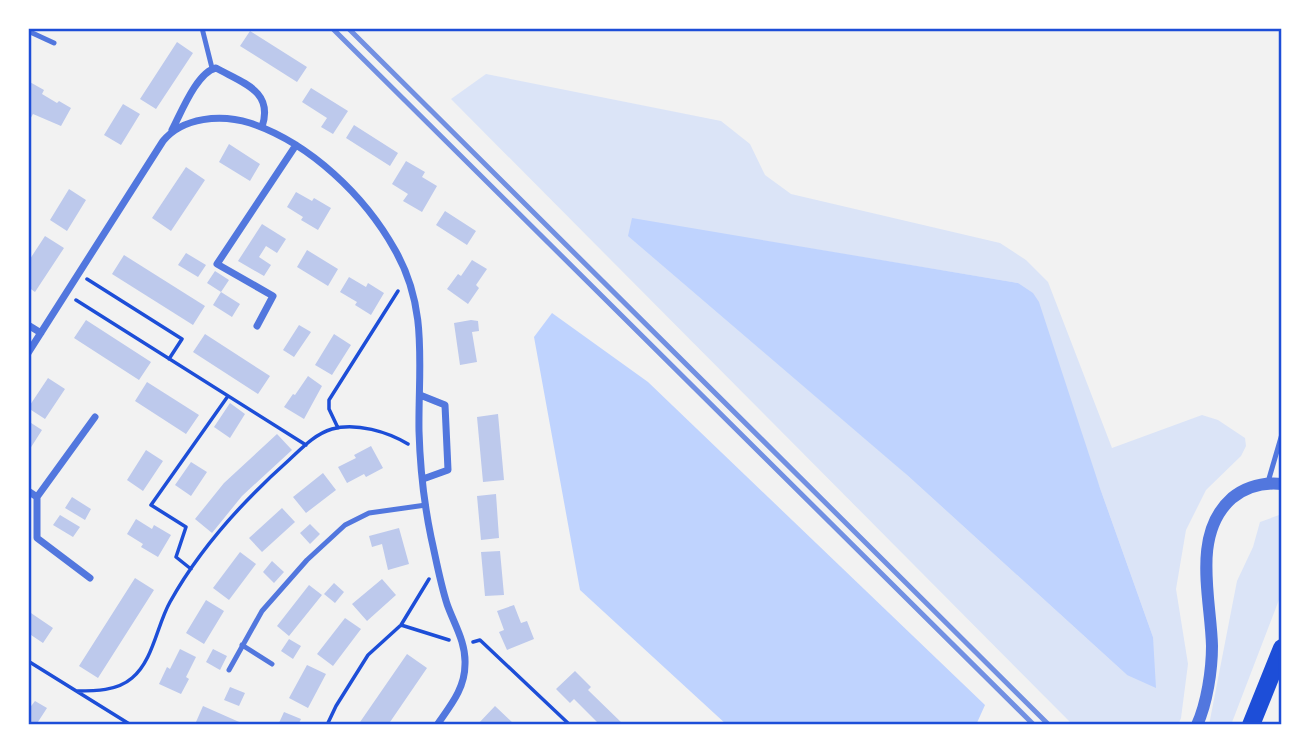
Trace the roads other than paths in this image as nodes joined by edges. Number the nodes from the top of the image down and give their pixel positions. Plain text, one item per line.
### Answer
1 (202, 28) edge
2 (28, 31) edge
3 (54, 43) dead end
4 (212, 68) junction
5 (262, 127) junction
6 (172, 130) junction
7 (296, 145) junction
8 (28, 325) edge
9 (257, 326) dead end
10 (41, 333) junction
11 (28, 353) edge
12 (420, 395) junction
13 (95, 417) dead end
14 (1282, 434) edge
15 (423, 479) junction
16 (1268, 482) junction
17 (1282, 484) edge
18 (28, 492) edge
19 (37, 497) junction
20 (426, 505) junction
21 (90, 578) dead end
22 (242, 645) junction
23 (1282, 648) edge
24 (272, 664) dead end
25 (229, 670) dead end
26 (437, 725) edge
27 (1197, 725) edge
28 (1251, 725) edge

1 - 4 lane
2 - 3 lane
4 - 5 street
4 - 6 street
5 - 6 street
5 - 7 street
6 - 10 street
7 - 9 street
7 - 12 street
8 - 10 street
10 - 11 street
12 - 15 street
12 - 15 street
13 - 19 street
14 - 16 lane
15 - 20 street
16 - 17 street
16 - 27 street
18 - 19 street
19 - 21 street
20 - 22 lane
20 - 26 street
22 - 24 lane
22 - 25 lane
23 - 28 highway

